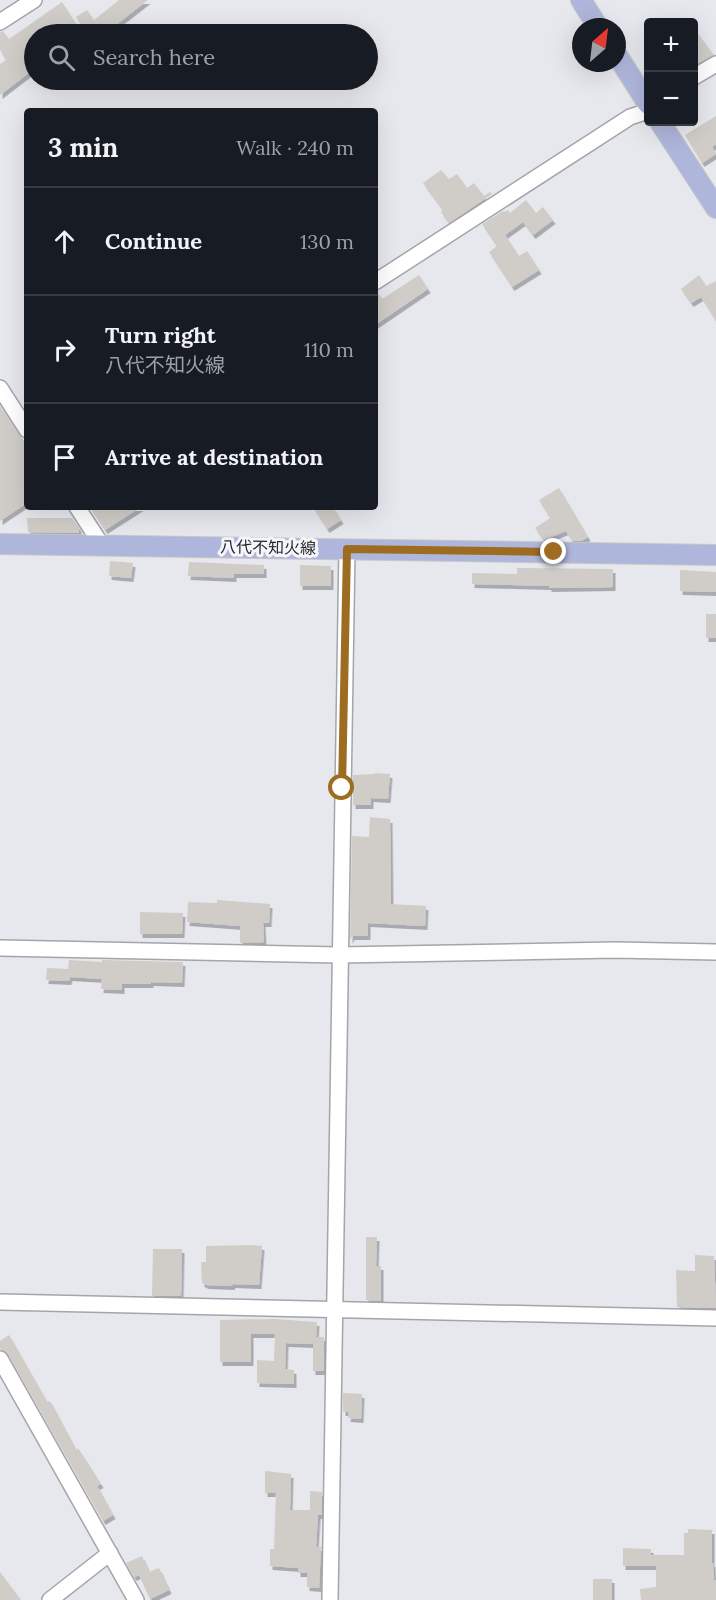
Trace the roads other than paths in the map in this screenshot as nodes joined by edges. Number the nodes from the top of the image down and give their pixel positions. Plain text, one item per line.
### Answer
1 (34, 0) edge
2 (581, 0) edge
3 (592, 18) edge
4 (0, 22) edge
5 (716, 64) edge
6 (626, 70) edge
7 (698, 74) edge
8 (644, 98) edge
9 (644, 112) edge
10 (663, 126) edge
11 (716, 208) edge
12 (378, 280) edge
13 (0, 388) edge
14 (24, 425) edge
15 (78, 510) edge
16 (0, 544) edge
17 (100, 544) junction
18 (347, 549) junction
19 (716, 555) edge
20 (0, 948) edge
21 (716, 952) edge
22 (339, 955) junction
23 (0, 1302) edge
24 (334, 1308) junction
25 (716, 1318) edge
26 (0, 1359) edge
27 (110, 1553) junction
28 (50, 1600) edge
29 (136, 1600) edge
30 (330, 1600) edge

1 - 4 street
2 - 3 main road
5 - 7 street
6 - 8 main road
9 - 12 street
10 - 11 main road
13 - 14 street
15 - 17 street
16 - 17 main road, 八代不知火線
17 - 18 main road, 八代不知火線
18 - 19 main road, 八代不知火線
18 - 22 street
20 - 22 street
21 - 22 street
22 - 24 street
23 - 24 street
24 - 25 street
24 - 30 street
26 - 27 street
27 - 28 street
27 - 29 street

